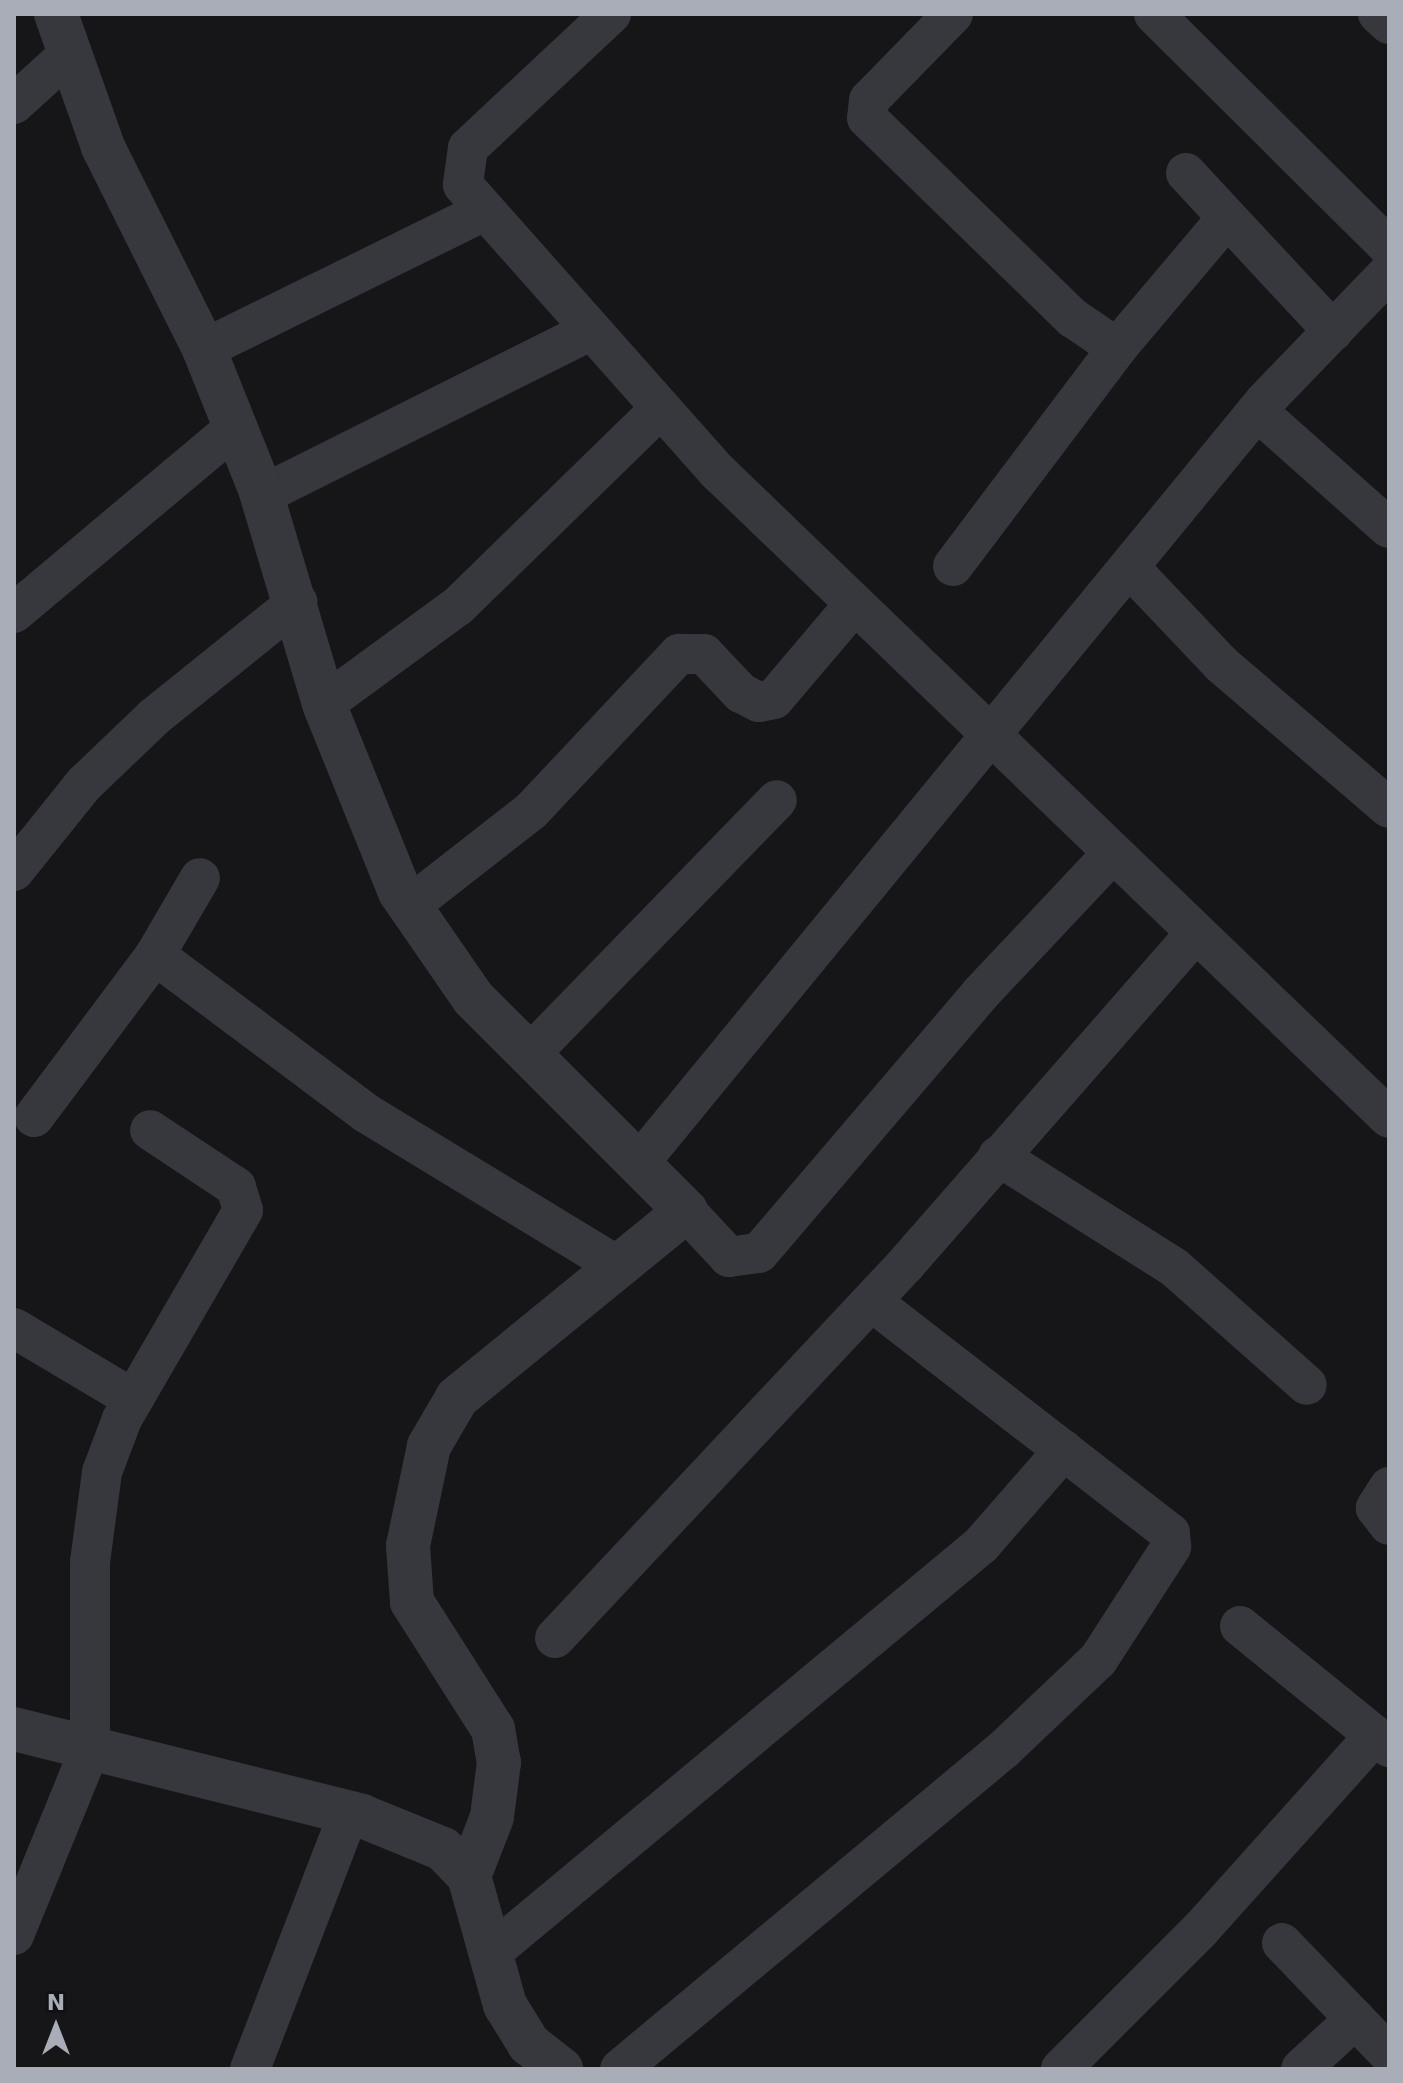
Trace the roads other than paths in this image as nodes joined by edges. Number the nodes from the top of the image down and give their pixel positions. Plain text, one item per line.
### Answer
1 (611, 14) edge
2 (953, 14) edge
3 (1154, 14) edge
4 (1378, 14) edge
5 (1389, 24) edge
6 (62, 34) edge
7 (14, 104) edge
8 (1186, 173) dead end
9 (485, 211) junction
10 (1225, 220) junction
11 (1389, 247) edge
12 (1389, 272) edge
13 (1333, 331) junction
14 (588, 332) junction
15 (1117, 348) junction
16 (204, 349) junction
17 (659, 410) junction
18 (1257, 411) junction
19 (236, 427) junction
20 (262, 495) junction
21 (1389, 528) edge
22 (953, 566) dead end
23 (1131, 569) junction
24 (297, 602) junction
25 (853, 606) junction
26 (14, 613) edge
27 (324, 704) junction
28 (992, 738) junction
29 (777, 800) dead end
30 (1389, 808) edge
31 (1113, 853) junction
32 (14, 871) edge
33 (200, 878) dead end
34 (408, 907) junction
35 (1196, 933) junction
36 (155, 955) junction
37 (530, 1054) junction
38 (34, 1117) dead end
39 (1389, 1118) edge
40 (150, 1130) dead end
41 (998, 1156) junction
42 (639, 1163) junction
43 (686, 1211) junction
44 (618, 1266) junction
45 (871, 1301) junction
46 (14, 1328) edge
47 (1307, 1385) dead end
48 (133, 1399) junction
49 (1064, 1450) junction
50 (1389, 1487) edge
51 (1389, 1525) edge
52 (1240, 1626) dead end
53 (555, 1638) dead end
54 (14, 1729) edge
55 (1382, 1742) edge
56 (90, 1749) junction
57 (349, 1812) junction
58 (469, 1876) junction
59 (14, 1935) edge
60 (1282, 1943) dead end
61 (492, 1952) junction
62 (1355, 2019) junction
63 (1389, 2054) edge
64 (250, 2069) edge
65 (561, 2069) edge
66 (620, 2069) edge
67 (1061, 2069) edge
68 (1301, 2069) edge

1 - 9 street
2 - 15 street
3 - 11 street
4 - 5 street
6 - 7 street
6 - 16 street
8 - 10 street
9 - 14 street
9 - 16 street
10 - 13 street
10 - 15 street
12 - 13 street
13 - 18 street
14 - 17 street
14 - 20 street
15 - 22 street
16 - 19 street
17 - 25 street
17 - 27 street
18 - 21 street
18 - 23 street
19 - 20 street
19 - 26 street
20 - 24 street
23 - 28 street
23 - 30 street
24 - 27 street
24 - 32 street
25 - 28 street
25 - 34 street
27 - 34 street
28 - 31 street
28 - 42 street
29 - 37 street
31 - 35 street
31 - 43 street
33 - 36 street
34 - 37 street
35 - 39 street
35 - 41 street
36 - 38 street
36 - 44 street
37 - 42 street
40 - 48 street
41 - 45 street
41 - 47 street
42 - 43 street
43 - 44 street
44 - 58 street
45 - 49 street
45 - 53 street
46 - 48 street
48 - 56 street
49 - 61 street
49 - 66 street
50 - 51 street
52 - 55 street
54 - 56 street
55 - 67 street
56 - 57 street
56 - 59 street
57 - 58 street
57 - 64 street
58 - 61 street
60 - 62 street
61 - 65 street
62 - 63 street
62 - 68 street

